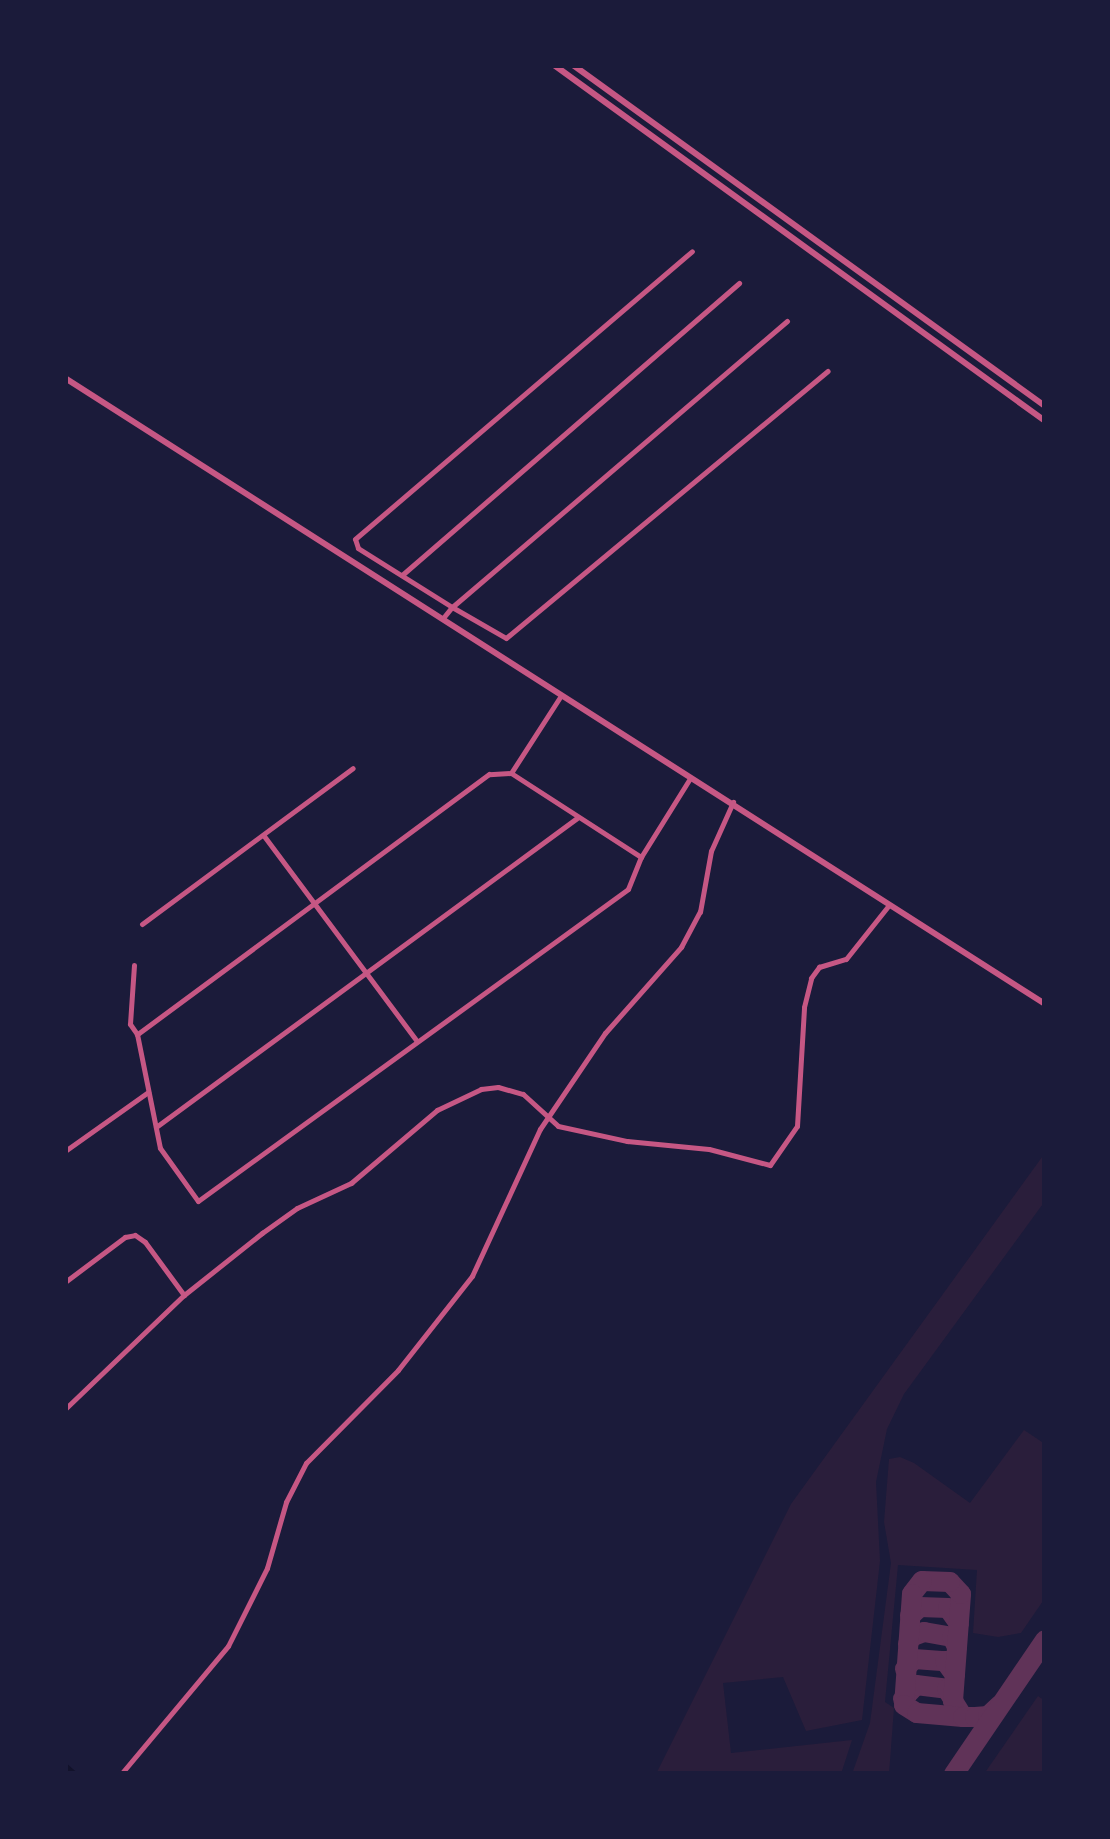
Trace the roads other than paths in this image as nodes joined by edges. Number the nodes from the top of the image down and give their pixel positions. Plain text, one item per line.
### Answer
1 (554, 65) edge
2 (573, 65) edge
3 (692, 251) dead end
4 (740, 283) dead end
5 (787, 321) dead end
6 (828, 371) dead end
7 (65, 378) edge
8 (1045, 406) edge
9 (1045, 421) edge
10 (402, 575) junction
11 (452, 608) junction
12 (442, 618) junction
13 (560, 697) junction
14 (353, 768) dead end
15 (510, 774) junction
16 (689, 780) junction
17 (733, 802) junction
18 (576, 818) junction
19 (264, 836) junction
20 (641, 857) junction
21 (312, 902) junction
22 (888, 904) junction
23 (142, 924) dead end
24 (134, 965) dead end
25 (365, 972) junction
26 (1045, 1004) edge
27 (137, 1034) junction
28 (417, 1041) junction
29 (148, 1092) junction
30 (548, 1119) junction
31 (156, 1127) junction
32 (65, 1151) edge
33 (65, 1282) edge
34 (184, 1296) junction
35 (65, 1409) edge
36 (121, 1774) edge

1 - 9 street
2 - 8 street
3 - 10 street
4 - 10 street
5 - 11 street
6 - 11 street
7 - 12 street
10 - 11 street
11 - 12 street
12 - 13 street
13 - 15 street
13 - 16 street
14 - 19 street
15 - 18 street
15 - 21 street
16 - 17 street
16 - 20 street
17 - 22 street
17 - 30 street
18 - 20 street
18 - 25 street
19 - 21 street
19 - 23 street
20 - 28 street
21 - 25 street
21 - 27 street
22 - 26 street
22 - 30 street
24 - 27 street
25 - 28 street
25 - 31 street
27 - 29 street
28 - 31 street
29 - 31 street
29 - 32 street
30 - 34 street
30 - 36 street
33 - 34 street
34 - 35 street

